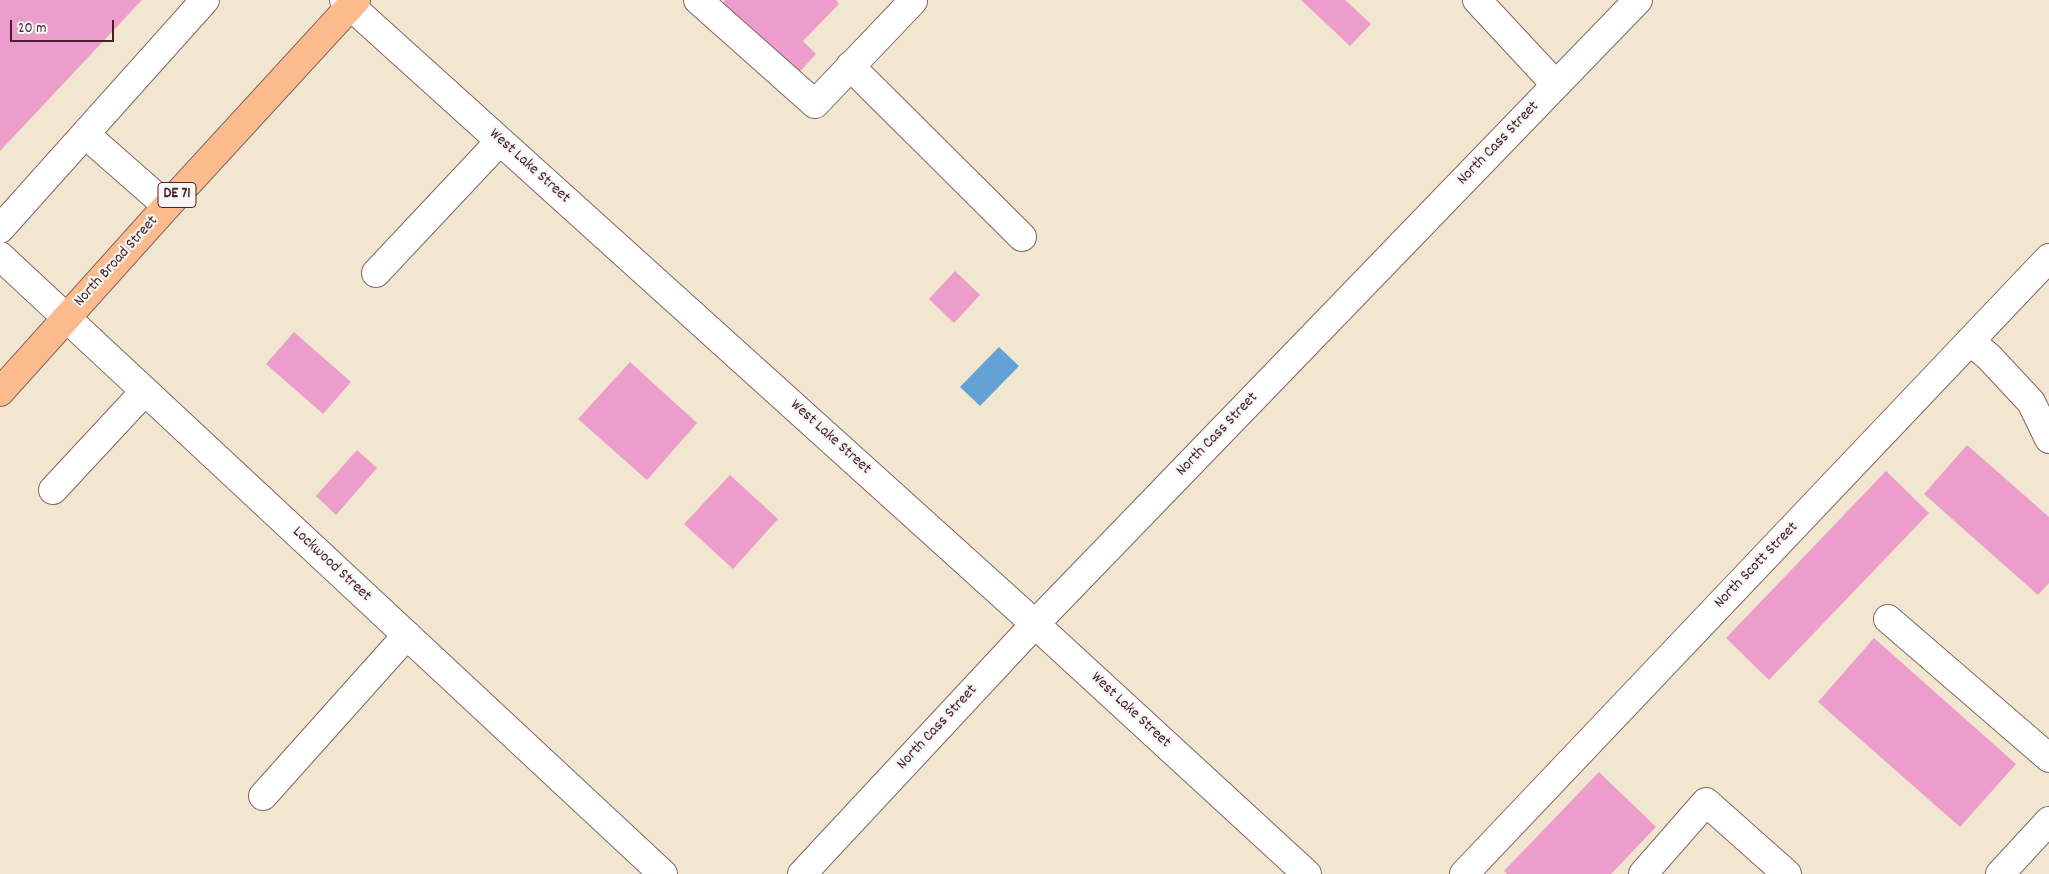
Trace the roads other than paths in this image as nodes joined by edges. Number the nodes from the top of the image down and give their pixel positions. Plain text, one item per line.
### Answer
1 (205, 0) edge
2 (698, 0) edge
3 (911, 0) edge
4 (1477, 0) edge
5 (1638, 0) edge
6 (350, 2) edge
7 (850, 66) junction
8 (1556, 85) junction
9 (85, 134) junction
10 (500, 140) junction
11 (167, 206) junction
12 (0, 229) edge
13 (1022, 237) dead end
14 (0, 256) edge
15 (2049, 258) edge
16 (376, 273) dead end
17 (66, 317) junction
18 (1970, 341) junction
19 (145, 391) junction
20 (0, 392) edge
21 (2049, 439) edge
22 (53, 490) dead end
23 (1888, 619) dead end
24 (1035, 624) junction
25 (407, 635) junction
26 (2049, 758) edge
27 (263, 796) dead end
28 (2049, 820) edge
29 (663, 874) edge
30 (802, 874) edge
31 (1307, 874) edge
32 (1464, 874) edge
33 (1643, 874) edge
34 (1787, 874) edge
35 (2000, 874) edge

1 - 9 street
2 - 7 street
3 - 7 street
4 - 8 street
5 - 8 street, North Cass Street
6 - 10 street, West Lake Street
6 - 11 main road, North Broad Street / DE 71
7 - 13 street
8 - 24 street, North Cass Street
9 - 11 street
9 - 12 street
10 - 16 street
10 - 24 street, West Lake Street
11 - 17 main road, North Broad Street / DE 71
14 - 17 street, Lockwood Street
15 - 18 street, North Scott Street
17 - 19 street, Lockwood Street
17 - 20 main road, North Broad Street / DE 71
18 - 21 street
18 - 32 street, North Scott Street
19 - 22 street
19 - 25 street, Lockwood Street
23 - 26 street
24 - 30 street, North Cass Street
24 - 31 street, West Lake Street
25 - 27 street
25 - 29 street, Lockwood Street
28 - 35 street
33 - 34 street

